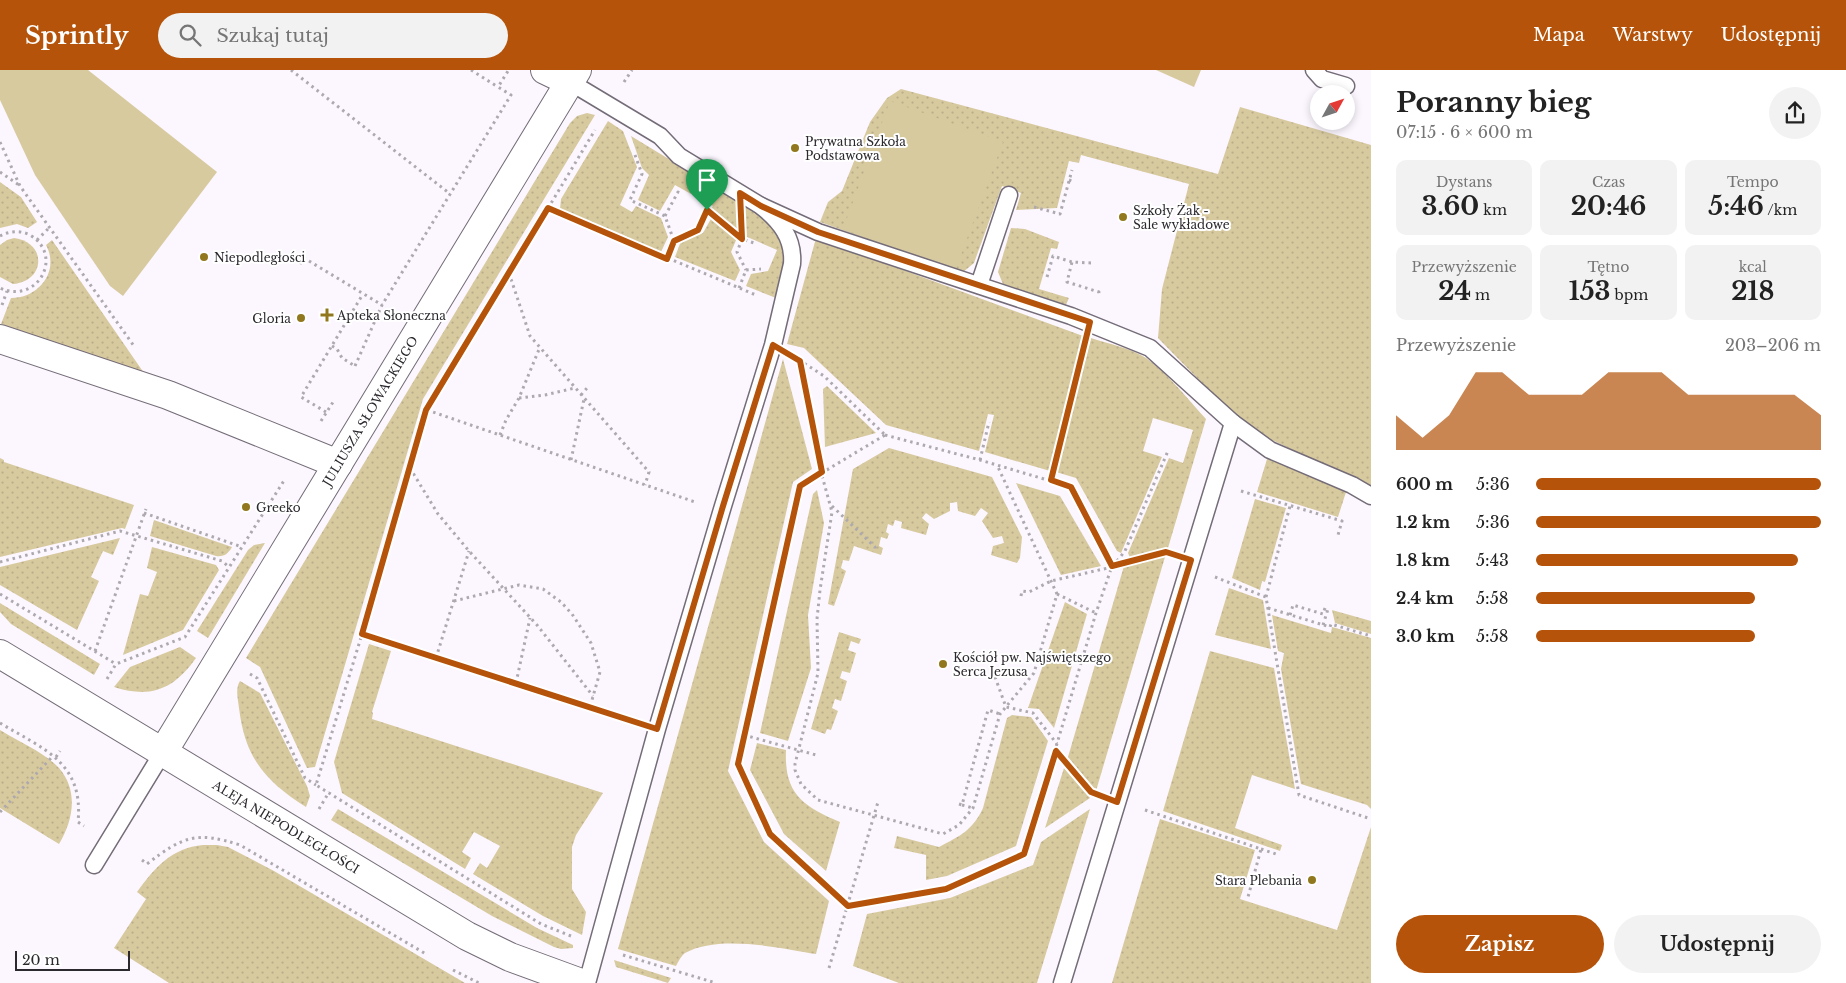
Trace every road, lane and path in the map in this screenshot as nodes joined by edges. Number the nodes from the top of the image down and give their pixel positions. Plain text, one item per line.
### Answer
1 (291, 70) edge
2 (471, 70) edge
3 (545, 70) edge
4 (1314, 70) edge
5 (508, 71) edge
6 (573, 76) edge
7 (1343, 85) edge
8 (498, 87) junction
9 (620, 113) junction
10 (597, 127) dead end
11 (0, 142) edge
12 (1072, 170) dead end
13 (0, 172) edge
14 (1069, 180) junction
15 (1074, 182) dead end
16 (20, 186) junction
17 (740, 193) junction
18 (449, 194) junction
19 (1008, 195) dead end
20 (685, 196) dead end
21 (704, 205) dead end
22 (761, 206) junction
23 (548, 208) junction
24 (707, 210) junction
25 (1060, 214) dead end
26 (665, 216) junction
27 (49, 228) junction
28 (0, 236) edge
29 (742, 239) junction
30 (37, 240) junction
31 (674, 241) junction
32 (758, 244) dead end
33 (667, 259) junction
34 (1091, 263) dead end
35 (300, 264) dead end
36 (766, 269) dead end
37 (746, 270) junction
38 (509, 273) junction
39 (980, 285) junction
40 (0, 288) edge
41 (739, 288) junction
42 (7, 291) junction
43 (1099, 292) dead end
44 (363, 294) junction
45 (382, 305) junction
46 (782, 306) junction
47 (0, 311) edge
48 (1090, 322) junction
49 (0, 339) edge
50 (773, 345) junction
51 (332, 346) junction
52 (540, 347) junction
53 (138, 352) dead end
54 (800, 361) junction
55 (355, 366) junction
56 (350, 374) dead end
57 (575, 388) junction
58 (588, 388) dead end
59 (581, 395) junction
60 (336, 397) dead end
61 (519, 398) junction
62 (584, 398) junction
63 (426, 410) junction
64 (326, 412) junction
65 (989, 422) dead end
66 (1233, 423) junction
67 (316, 428) dead end
68 (500, 435) junction
69 (885, 435) junction
70 (1168, 451) dead end
71 (571, 460) junction
72 (980, 460) junction
73 (338, 464) junction
74 (996, 465) junction
75 (410, 468) junction
76 (822, 472) junction
77 (288, 473) dead end
78 (1051, 480) junction
79 (1214, 483) junction
80 (645, 485) junction
81 (1371, 496) edge
82 (831, 506) junction
83 (1290, 506) junction
84 (722, 509) junction
85 (1338, 535) dead end
86 (136, 536) junction
87 (242, 547) junction
88 (469, 551) junction
89 (875, 552) dead end
90 (0, 562) edge
91 (1190, 564) junction
92 (1112, 566) junction
93 (229, 567) junction
94 (1051, 581) junction
95 (504, 590) junction
96 (0, 594) edge
97 (1057, 594) junction
98 (1021, 596) dead end
99 (1266, 597) junction
100 (454, 601) junction
101 (1268, 608) junction
102 (1096, 614) junction
103 (1290, 615) junction
104 (530, 618) junction
105 (1323, 625) junction
106 (362, 634) junction
107 (1371, 636) edge
108 (95, 651) junction
109 (0, 654) edge
110 (436, 658) junction
111 (116, 664) junction
112 (249, 673) dead end
113 (995, 677) dead end
114 (105, 682) dead end
115 (516, 684) junction
116 (593, 696) junction
117 (590, 707) junction
118 (1006, 707) junction
119 (1000, 714) junction
120 (0, 722) edge
121 (657, 729) junction
122 (744, 735) junction
123 (1058, 745) junction
124 (798, 750) junction
125 (60, 751) dead end
126 (1056, 751) junction
127 (163, 752) junction
128 (816, 755) dead end
129 (55, 756) junction
130 (316, 785) junction
131 (329, 792) junction
132 (878, 802) dead end
133 (1117, 802) junction
134 (972, 808) junction
135 (0, 812) edge
136 (318, 812) dead end
137 (875, 815) junction
138 (1371, 819) edge
139 (85, 826) dead end
140 (1261, 849) junction
141 (1279, 855) dead end
142 (142, 860) dead end
143 (94, 865) dead end
144 (1248, 897) dead end
145 (848, 906) junction
146 (576, 939) dead end
147 (621, 955) dead end
148 (432, 957) dead end
149 (448, 966) dead end
150 (829, 968) dead end
151 (479, 983) edge
152 (581, 983) edge
153 (587, 983) edge
154 (716, 983) edge
155 (1062, 983) edge

1 - 18 path
2 - 8 path
3 - 6 street
4 - 7 lane
5 - 8 path
6 - 9 lane
6 - 73 street, JULIUSZA SŁOWACKIEGO
8 - 18 path
9 - 17 lane
9 - 26 path
10 - 23 path
11 - 16 path
12 - 14 path
13 - 16 path
14 - 15 path
14 - 25 path
16 - 27 path
17 - 22 lane
17 - 29 path
18 - 45 path
19 - 39 lane
20 - 26 path
21 - 24 path
22 - 39 lane
22 - 46 lane
23 - 33 path
23 - 38 path
24 - 29 path
24 - 31 path
26 - 31 path
27 - 30 path
27 - 53 path
28 - 30 path
29 - 32 path
29 - 37 path
30 - 42 path
31 - 33 path
33 - 41 path
34 - 43 path
35 - 44 path
36 - 37 path
37 - 41 path
38 - 52 path
38 - 63 path
39 - 48 lane
40 - 42 path
41 - 46 path
42 - 47 path
44 - 45 path
44 - 51 path
45 - 55 path
46 - 50 lane
48 - 66 lane
48 - 78 path
49 - 73 street
50 - 54 path
50 - 84 lane
51 - 55 path
51 - 64 path
52 - 57 path
52 - 61 path
54 - 69 path
54 - 76 path
55 - 56 path
57 - 59 path
57 - 61 path
58 - 59 path
59 - 62 path
60 - 64 path
61 - 68 path
62 - 71 path
62 - 80 path
63 - 68 path
63 - 75 path
64 - 67 path
65 - 72 path
66 - 79 lane
66 - 81 lane
68 - 71 path
69 - 72 path
69 - 76 path
70 - 92 path
71 - 80 path
72 - 74 path
73 - 127 street, JULIUSZA SŁOWACKIEGO
74 - 78 path
74 - 94 path
75 - 88 path
75 - 106 path
76 - 82 path
76 - 122 path
77 - 87 path
78 - 92 path
79 - 83 path
79 - 91 lane
80 - 84 path
82 - 89 path
82 - 124 path
83 - 85 path
83 - 99 path
84 - 121 lane
86 - 87 path
86 - 90 path
86 - 93 path
86 - 108 path
87 - 93 path
88 - 95 path
88 - 100 path
91 - 92 path
91 - 99 path
91 - 133 lane
92 - 94 path
92 - 102 path
93 - 111 path
94 - 97 path
94 - 98 path
95 - 100 path
95 - 104 path
95 - 116 path
96 - 108 path
97 - 102 path
97 - 118 path
99 - 101 path
100 - 110 path
101 - 103 path
101 - 138 path
102 - 123 path
103 - 105 path
103 - 105 path
104 - 115 path
104 - 116 path
105 - 107 path
106 - 110 path
106 - 130 path
108 - 111 path
109 - 127 street, ALEJA NIEPODLEGŁOŚCI
110 - 115 path
111 - 114 path
112 - 130 path
113 - 118 path
115 - 117 path
116 - 117 path
117 - 121 path
118 - 119 path
118 - 123 path
119 - 134 path
119 - 134 path
120 - 129 path
121 - 153 lane
122 - 124 path
122 - 145 path
123 - 126 path
124 - 128 path
124 - 137 path
125 - 129 path
126 - 133 path
126 - 145 path
127 - 143 lane
127 - 152 street, ALEJA NIEPODLEGŁOŚCI
129 - 135 path
129 - 139 path
130 - 131 path
131 - 136 path
131 - 146 path
132 - 137 path
133 - 140 path
133 - 155 lane
134 - 137 path
137 - 145 path
140 - 141 path
140 - 144 path
142 - 148 path
145 - 150 path
147 - 154 path
149 - 151 path

